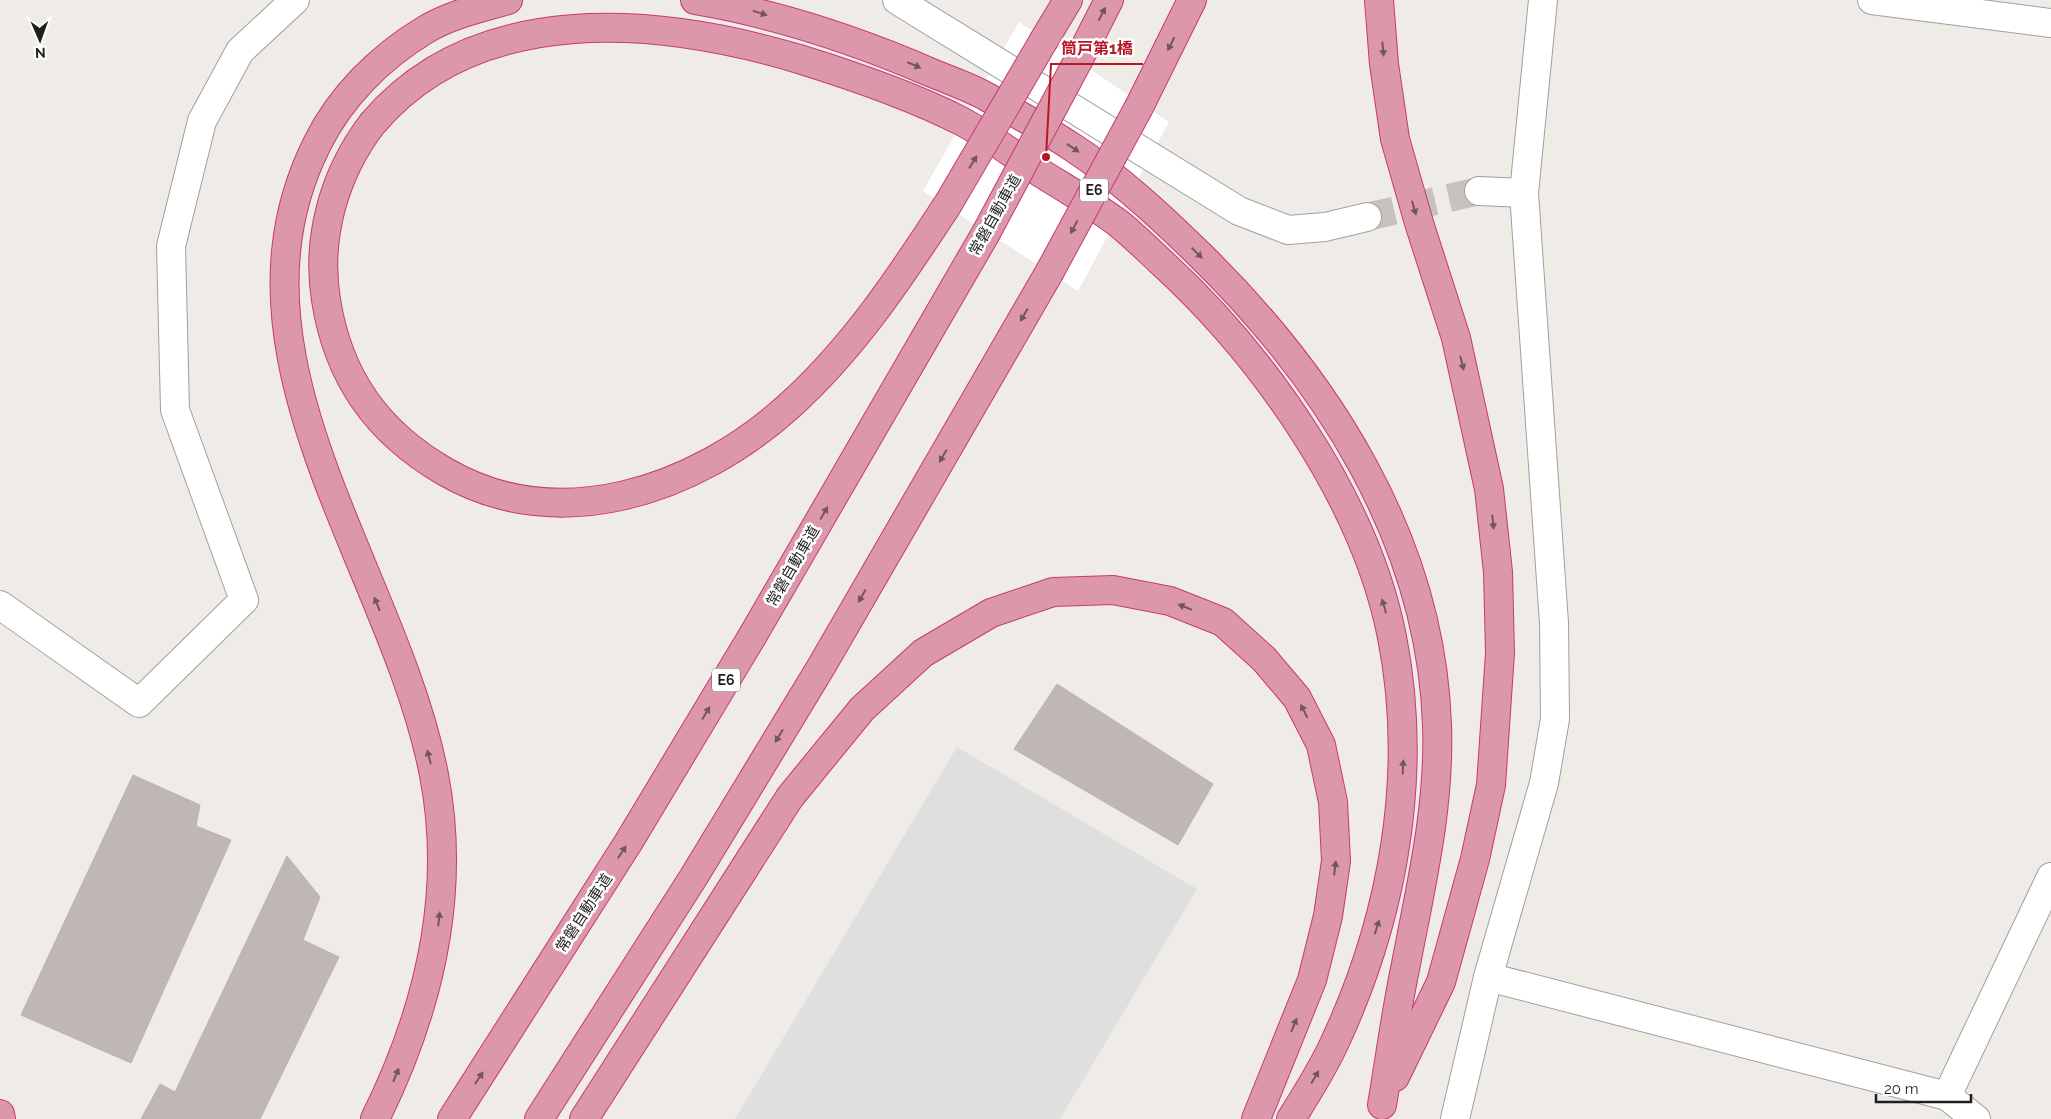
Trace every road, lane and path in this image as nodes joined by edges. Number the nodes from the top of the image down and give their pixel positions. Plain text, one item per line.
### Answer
1 (295, 0) edge
2 (508, 0) edge
3 (695, 0) edge
4 (897, 0) edge
5 (1068, 0) edge
6 (1109, 0) edge
7 (1192, 0) edge
8 (1379, 0) edge
9 (1542, 0) edge
10 (1872, 0) edge
11 (2051, 23) edge
12 (1479, 191) tunnel mouth
13 (1524, 193) junction
14 (1367, 217) tunnel mouth
15 (0, 605) edge
16 (2051, 877) edge
17 (1488, 977) junction
18 (1947, 1096) junction
19 (1378, 1112) edge
20 (0, 1114) edge
21 (1, 1119) edge
22 (375, 1119) edge
23 (452, 1119) edge
24 (539, 1119) edge
25 (584, 1119) edge
26 (1256, 1119) edge
27 (1291, 1119) edge
28 (1455, 1119) edge
29 (1976, 1119) edge

1 - 15 street
22 -> 2 highway
3 -> 19 highway
4 - 14 street
27 -> 5 highway, bridge
23 -> 6 highway, 常磐自動車道 / E6, bridge
7 -> 24 highway, E6, bridge
8 -> 19 highway
9 - 13 street
10 - 11 street
12 - 13 street
13 - 17 street
16 - 18 street
17 - 18 street
17 - 28 street
18 - 29 street
20 - 21 highway
26 -> 25 highway

